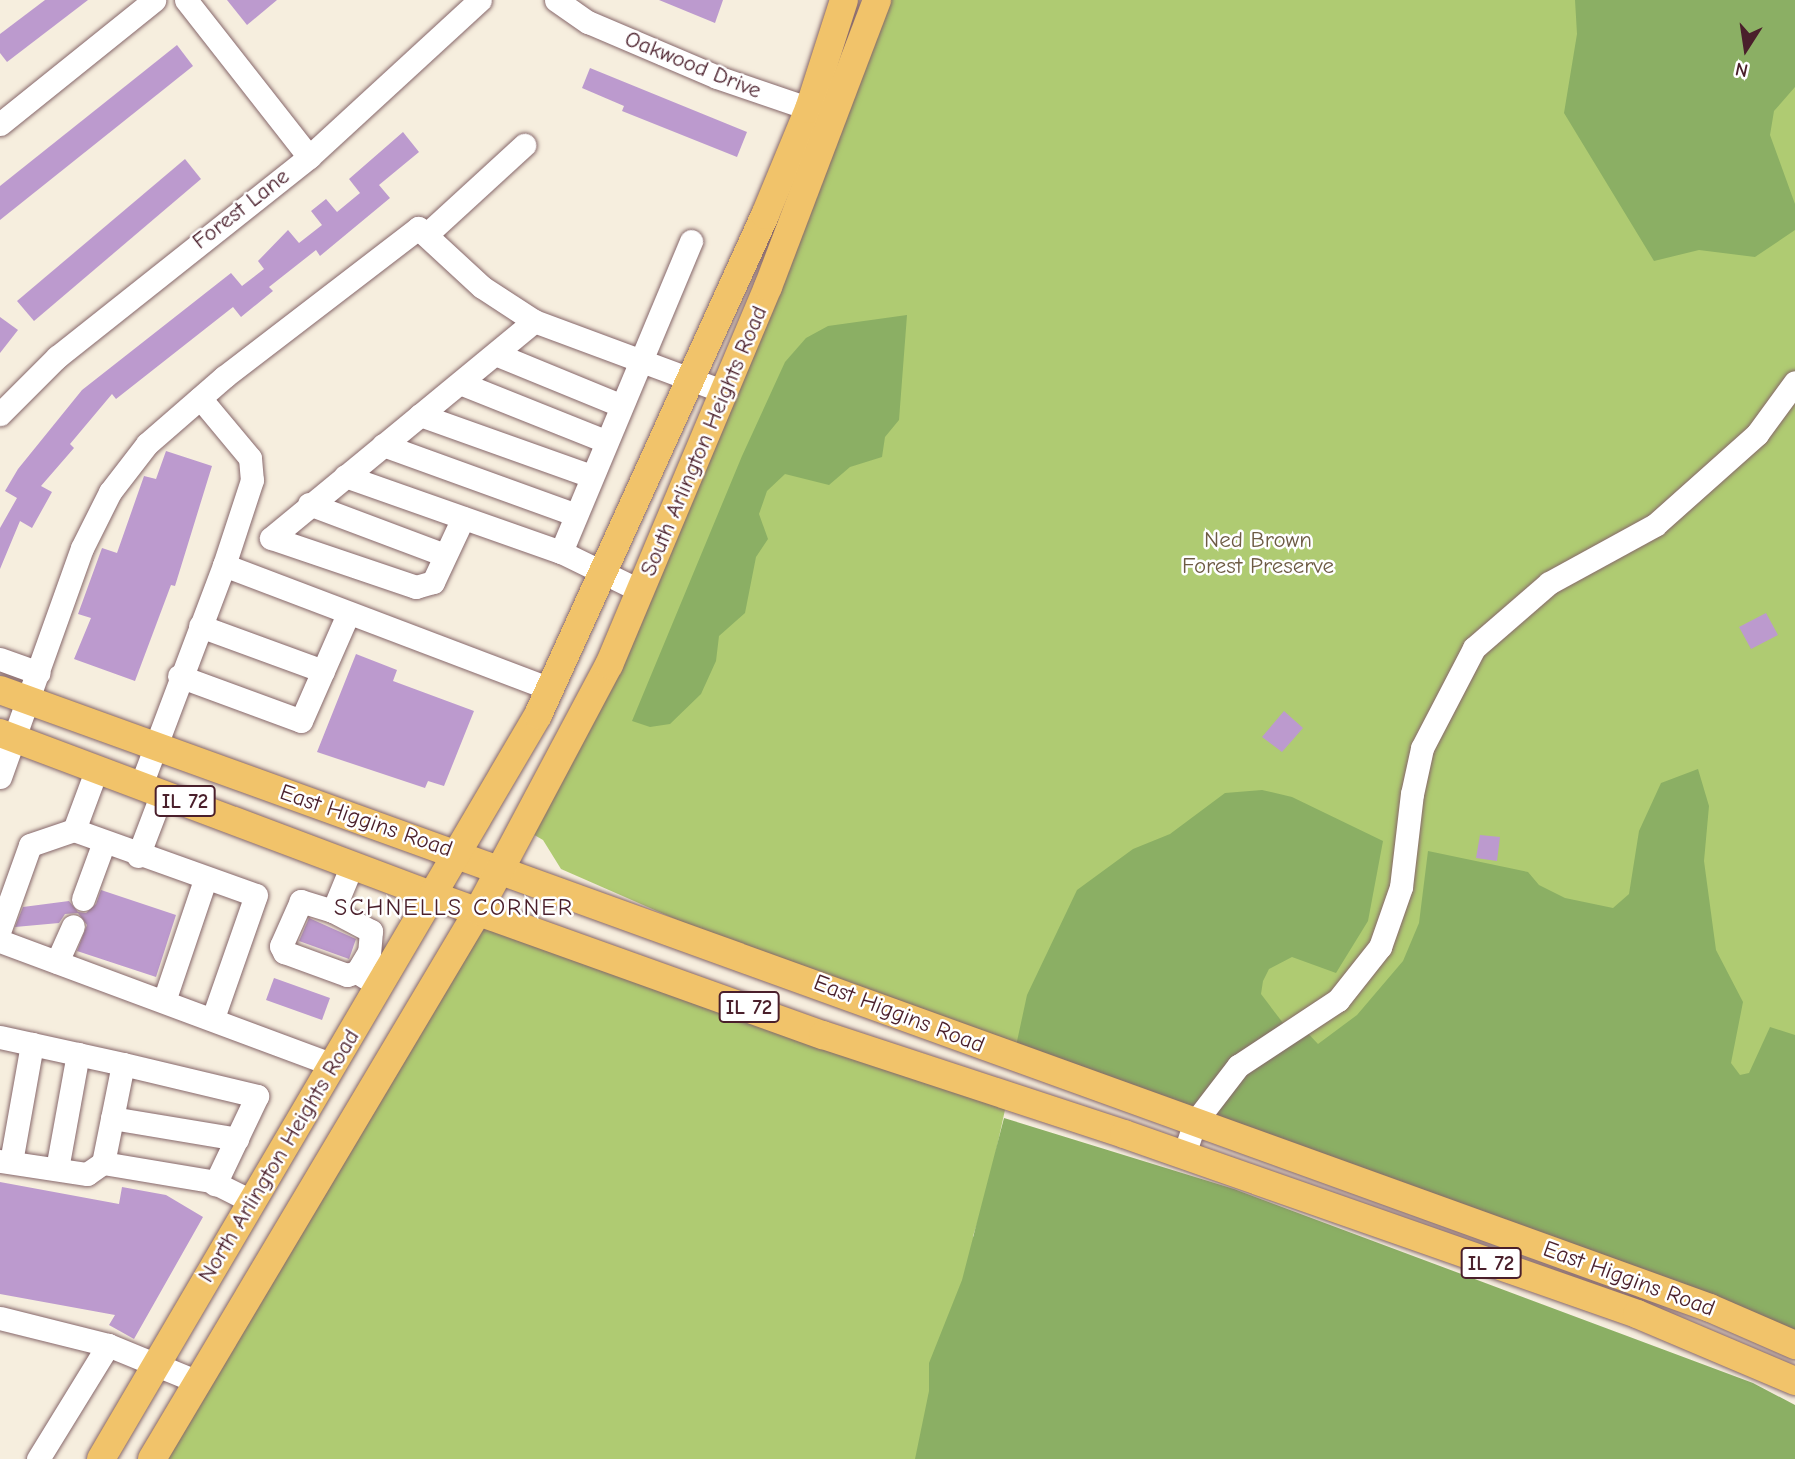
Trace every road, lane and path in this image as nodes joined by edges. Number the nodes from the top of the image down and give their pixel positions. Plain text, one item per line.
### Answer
1 (154, 0) edge
2 (186, 0) edge
3 (480, 0) edge
4 (556, 0) edge
5 (844, 0) edge
6 (877, 0) edge
7 (822, 113) junction
8 (0, 124) edge
9 (524, 145) dead end
10 (309, 156) junction
11 (427, 234) junction
12 (691, 241) dead end
13 (534, 320) junction
14 (498, 355) junction
15 (643, 363) junction
16 (690, 382) junction
17 (1795, 382) edge
18 (460, 383) junction
19 (722, 391) junction
20 (200, 398) junction
21 (620, 405) junction
22 (0, 414) edge
23 (420, 415) junction
24 (605, 441) junction
25 (383, 445) junction
26 (345, 476) junction
27 (592, 476) junction
28 (309, 504) junction
29 (576, 515) junction
30 (463, 518) junction
31 (561, 552) junction
32 (445, 555) junction
33 (224, 565) junction
34 (602, 572) junction
35 (641, 591) junction
36 (348, 614) junction
37 (200, 626) junction
38 (0, 659) edge
39 (323, 671) junction
40 (39, 673) junction
41 (179, 676) junction
42 (550, 689) junction
43 (0, 690) edge
44 (29, 700) junction
45 (7, 735) edge
46 (154, 747) junction
47 (97, 768) junction
48 (0, 777) edge
49 (151, 789) junction
50 (74, 830) junction
51 (104, 842) junction
52 (459, 853) junction
53 (138, 856) junction
54 (352, 865) junction
55 (501, 869) junction
56 (205, 880) junction
57 (434, 896) junction
58 (83, 899) dead end
59 (333, 911) junction
60 (478, 911) junction
61 (73, 926) dead end
62 (0, 929) edge
63 (0, 941) edge
64 (57, 962) junction
65 (368, 980) junction
66 (164, 1001) junction
67 (213, 1018) junction
68 (0, 1037) edge
69 (32, 1044) junction
70 (78, 1054) junction
71 (123, 1065) junction
72 (333, 1065) junction
73 (112, 1118) junction
74 (1195, 1122) junction
75 (237, 1139) junction
76 (1184, 1155) junction
77 (5, 1161) edge
78 (103, 1163) junction
79 (57, 1169) junction
80 (215, 1184) junction
81 (251, 1201) junction
82 (0, 1318) edge
83 (108, 1345) junction
84 (1795, 1345) edge
85 (156, 1361) junction
86 (1795, 1381) edge
87 (198, 1382) junction
88 (38, 1459) edge
89 (100, 1459) edge
90 (152, 1459) edge

1 - 8 street
2 - 10 street
3 - 10 street, Forest Lane
4 - 7 street, Oakwood Drive
5 - 7 main road, South Arlington Heights Road
6 - 7 main road, South Arlington Heights Road
7 - 16 main road, South Arlington Heights Road
7 - 19 main road, South Arlington Heights Road
9 - 11 street
10 - 22 street, Forest Lane
11 - 13 street
11 - 20 street
12 - 15 street
13 - 14 street
13 - 15 street
14 - 18 street
14 - 21 street
15 - 16 street
15 - 21 street
16 - 19 street
16 - 34 main road, South Arlington Heights Road
17 - 74 street
18 - 23 street
18 - 24 street
19 - 35 main road, South Arlington Heights Road
20 - 33 street
20 - 40 street
21 - 24 street
23 - 25 street
23 - 27 street
24 - 27 street
25 - 26 street
25 - 29 street
26 - 28 street
26 - 30 street
27 - 29 street
28 - 32 street
28 - 32 street
29 - 31 street
30 - 31 street
30 - 32 street
31 - 34 street
33 - 36 street
33 - 37 street
34 - 35 street
34 - 42 main road, South Arlington Heights Road
35 - 55 main road, South Arlington Heights Road
36 - 39 street
36 - 42 street
37 - 39 street
37 - 41 street
38 - 40 street
39 - 41 street
40 - 44 street
41 - 46 street
42 - 52 main road, South Arlington Heights Road
43 - 44 main road, East Higgins Road / IL 72
44 - 45 street
44 - 46 main road, East Higgins Road / IL 72
45 - 47 main road, East Higgins Road / IL 72
45 - 48 street
46 - 49 street
46 - 52 main road, East Higgins Road / IL 72
47 - 49 main road, East Higgins Road / IL 72
47 - 50 street
49 - 53 street
49 - 54 main road, East Higgins Road / IL 72
50 - 51 street
50 - 62 street
51 - 53 street
51 - 58 street
52 - 55 main road, East Higgins Road / IL 72
52 - 57 main road, North Arlington Heights Road
53 - 56 street
54 - 57 main road, East Higgins Road / IL 72
54 - 59 street
55 - 60 main road, North Arlington Heights Road
55 - 74 main road, East Higgins Road / IL 72
56 - 66 street
56 - 67 street
57 - 60 main road, East Higgins Road / IL 72
57 - 65 main road, North Arlington Heights Road
59 - 65 street
59 - 65 street
60 - 76 main road, East Higgins Road / IL 72
60 - 87 main road, North Arlington Heights Road
61 - 64 street
63 - 64 street
64 - 66 street
65 - 72 main road, North Arlington Heights Road
66 - 67 street
67 - 72 street
68 - 69 street
69 - 70 street
69 - 77 street
70 - 71 street
70 - 79 street
71 - 73 street
71 - 75 street
72 - 81 main road, North Arlington Heights Road
73 - 75 street
73 - 78 street
74 - 76 street
74 - 84 main road, East Higgins Road / IL 72
75 - 80 street
76 - 86 main road, East Higgins Road / IL 72
77 - 79 street
78 - 79 street
78 - 80 street
80 - 81 street
81 - 85 main road, North Arlington Heights Road
82 - 83 street
83 - 85 street
83 - 88 street
85 - 87 street
85 - 89 main road, North Arlington Heights Road
87 - 90 main road, North Arlington Heights Road

